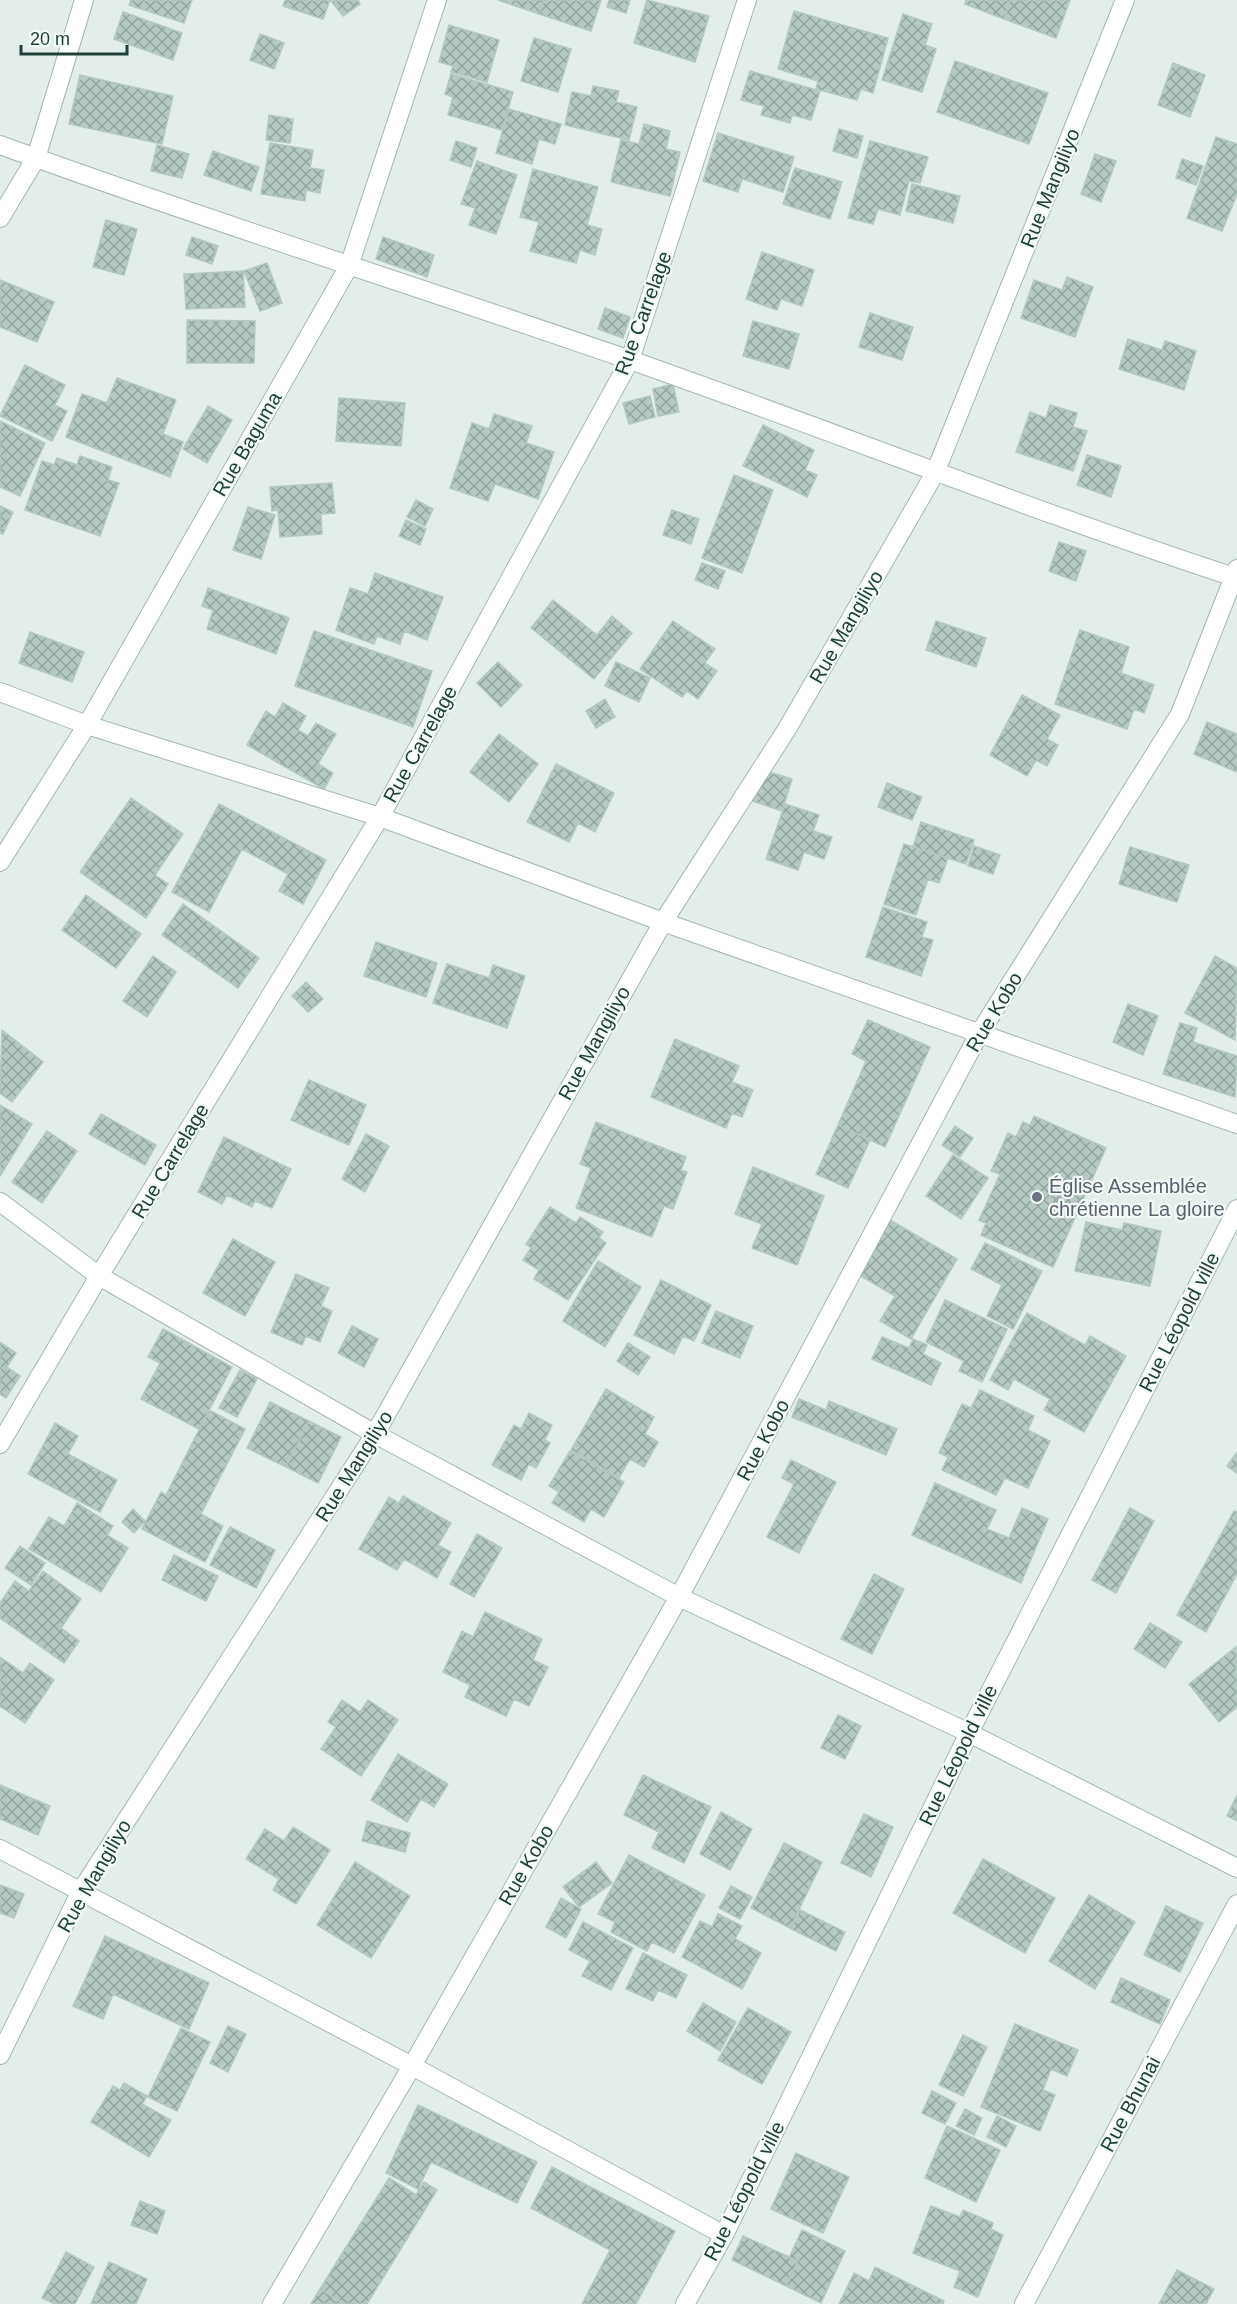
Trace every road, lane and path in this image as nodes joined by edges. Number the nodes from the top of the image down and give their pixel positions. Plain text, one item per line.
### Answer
1 (84, 0) edge
2 (437, 0) edge
3 (747, 0) edge
4 (1125, 0) edge
5 (0, 145) edge
6 (36, 158) junction
7 (0, 218) edge
8 (349, 266) junction
9 (630, 360) junction
10 (934, 473) junction
11 (1236, 575) edge
12 (0, 692) edge
13 (87, 725) junction
14 (380, 817) junction
15 (0, 862) edge
16 (663, 922) junction
17 (979, 1034) junction
18 (1237, 1124) edge
19 (0, 1202) edge
20 (1237, 1209) edge
21 (99, 1276) junction
22 (375, 1434) junction
23 (0, 1444) edge
24 (679, 1597) junction
25 (969, 1733) junction
26 (0, 1849) edge
27 (1237, 1868) edge
28 (81, 1891) junction
29 (1237, 1904) edge
30 (0, 2055) edge
31 (412, 2066) junction
32 (724, 2235) junction
33 (272, 2304) edge
34 (685, 2304) edge
35 (1024, 2304) edge

1 - 6 street
2 - 8 street, Rue Baguma
3 - 9 street, Rue Carrelage
4 - 10 street, Rue Mangiliyo
5 - 6 street
6 - 7 street
6 - 8 street
8 - 9 street
8 - 13 street, Rue Baguma
9 - 10 street
9 - 14 street, Rue Carrelage
10 - 11 street
10 - 16 street, Rue Mangiliyo
11 - 17 street, Rue Kobo
12 - 13 street
13 - 14 street
13 - 15 street, Rue Baguma
14 - 16 street
14 - 21 street, Rue Carrelage
16 - 17 street
16 - 22 street, Rue Mangiliyo
17 - 18 street
17 - 24 street, Rue Kobo
19 - 21 street
20 - 25 street, Rue Léopold ville
21 - 22 street
21 - 23 street, Rue Carrelage
22 - 24 street
22 - 28 street, Rue Mangiliyo
24 - 25 street
24 - 31 street, Rue Kobo
25 - 27 street
25 - 32 street, Rue Léopold ville
26 - 28 street
28 - 30 street, Rue Mangiliyo
28 - 31 street
29 - 35 street, Rue Bhunai
31 - 32 street
31 - 33 street, Rue Kobo
32 - 34 street, Rue Léopold ville

